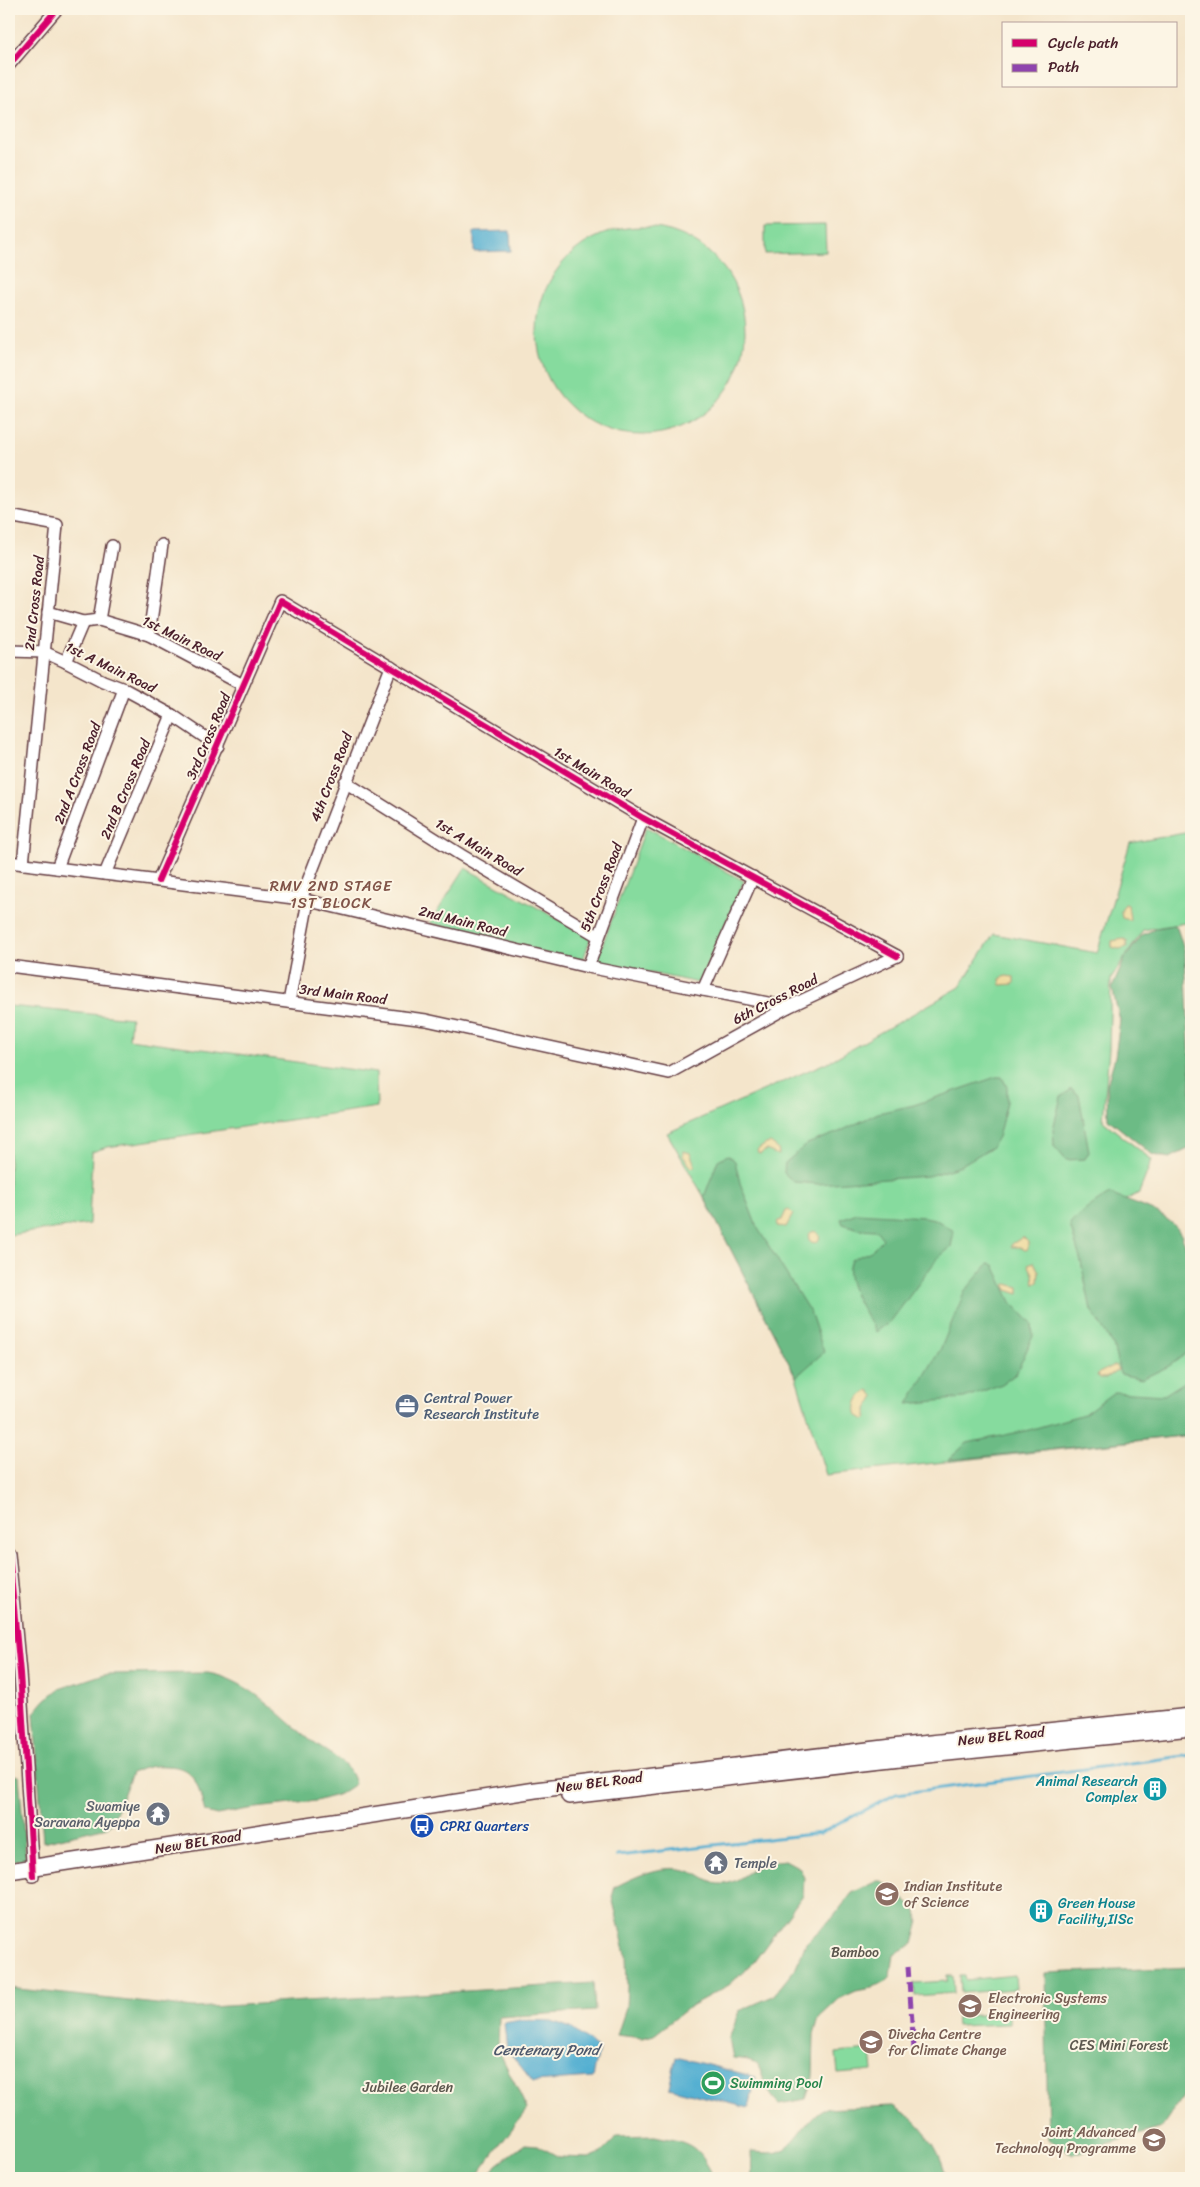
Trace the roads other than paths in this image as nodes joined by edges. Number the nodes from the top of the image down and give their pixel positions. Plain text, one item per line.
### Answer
1 (58, 9) edge
2 (9, 65) edge
3 (9, 516) edge
4 (162, 545) dead end
5 (112, 546) dead end
6 (280, 601) joint
7 (48, 612) junction
8 (99, 620) junction
9 (83, 622) junction
10 (149, 635) junction
11 (9, 651) edge
12 (44, 652) junction
13 (66, 662) junction
14 (391, 667) junction
15 (243, 685) junction
16 (124, 689) junction
17 (172, 715) junction
18 (218, 746) junction
19 (345, 782) junction
20 (643, 818) junction
21 (9, 862) edge
22 (23, 864) junction
23 (57, 868) junction
24 (105, 874) junction
25 (753, 877) junction
26 (158, 881) junction
27 (304, 900) junction
28 (598, 936) junction
29 (897, 956) joint
30 (9, 966) edge
31 (588, 966) junction
32 (703, 990) junction
33 (289, 1002) junction
34 (788, 1007) junction
35 (669, 1073) joint
36 (9, 1552) edge
37 (1191, 1716) edge
38 (1191, 1728) edge
39 (9, 1871) edge
40 (34, 1872) junction
41 (9, 1879) edge

1 - 2 street
3 - 7 street, 2nd Cross Road
4 - 10 street
5 - 8 street
6 - 14 street, 1st Main Road
6 - 15 street, 3rd Cross Road
7 - 9 street, 1st Main Road
7 - 12 street, 2nd Cross Road
8 - 9 street, 1st Main Road
8 - 10 street, 1st Main Road
9 - 13 street
10 - 15 street, 1st Main Road
11 - 12 street, 1st A Main Road
12 - 13 street, 1st A Main Road
12 - 22 street, 2nd Cross Road
13 - 16 street, 1st A Main Road
14 - 19 street, 4th Cross Road
14 - 20 street, 1st Main Road
15 - 18 street, 3rd Cross Road
16 - 17 street, 1st A Main Road
16 - 23 street, 2nd A Cross Road
17 - 18 street, 1st A Main Road
17 - 24 street, 2nd B Cross Road
18 - 26 street, 3rd Cross Road
19 - 27 street, 4th Cross Road
19 - 28 street, 1st A Main Road
20 - 25 street, 1st Main Road
20 - 28 street, 5th Cross Road
21 - 22 street, 2nd Main Road
22 - 23 street, 2nd Main Road
23 - 24 street, 2nd Main Road
24 - 26 street, 2nd Main Road
25 - 29 street, 1st Main Road
25 - 32 street
26 - 27 street, 2nd Main Road
27 - 31 street, 2nd Main Road
27 - 33 street, 4th Cross Road
28 - 31 street, 5th Cross Road
29 - 34 street, 6th Cross Road
30 - 33 street, 3rd Main Road
31 - 32 street, 2nd Main Road
32 - 34 street, 2nd Main Road
33 - 35 street, 3rd Main Road
34 - 35 street, 6th Cross Road
36 - 40 street
37 - 40 main road, New BEL Road
38 - 40 main road, New BEL Road
39 - 40 main road, New BEL Road
40 - 41 main road, New BEL Road

